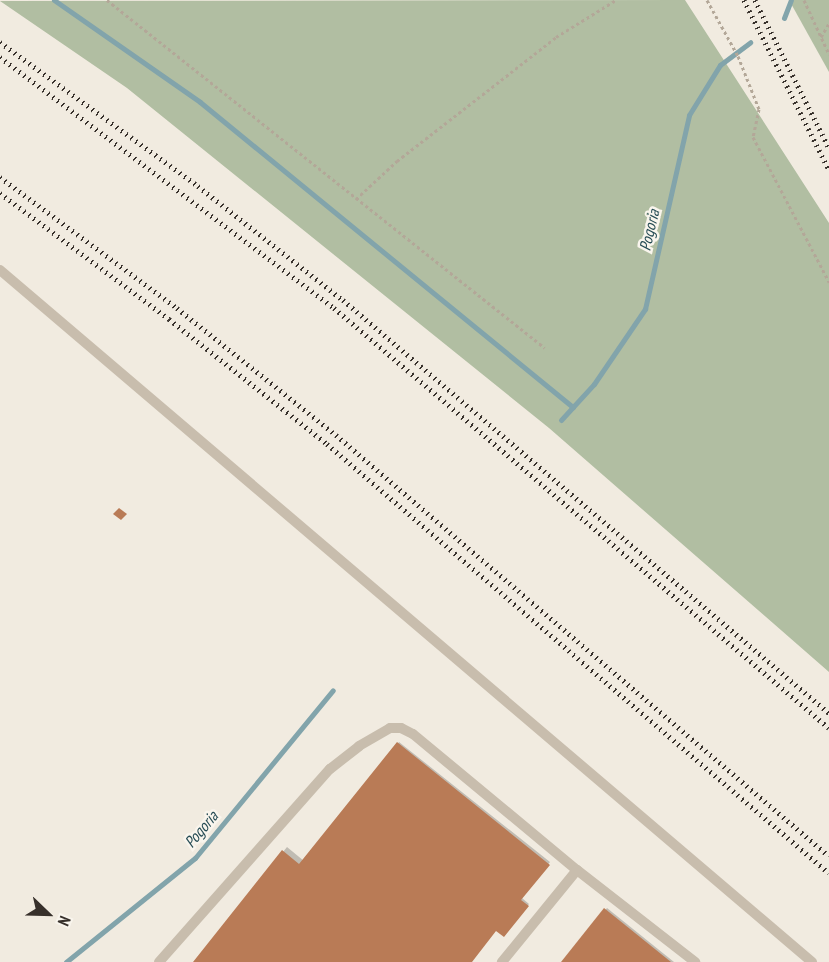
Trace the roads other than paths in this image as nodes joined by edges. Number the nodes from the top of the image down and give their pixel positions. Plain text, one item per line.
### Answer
1 (0, 270) edge
2 (577, 870) junction
3 (159, 962) edge
4 (502, 962) edge
5 (695, 962) edge
6 (812, 962) edge

1 - 6 lane
2 - 3 lane
2 - 4 lane
2 - 5 lane

